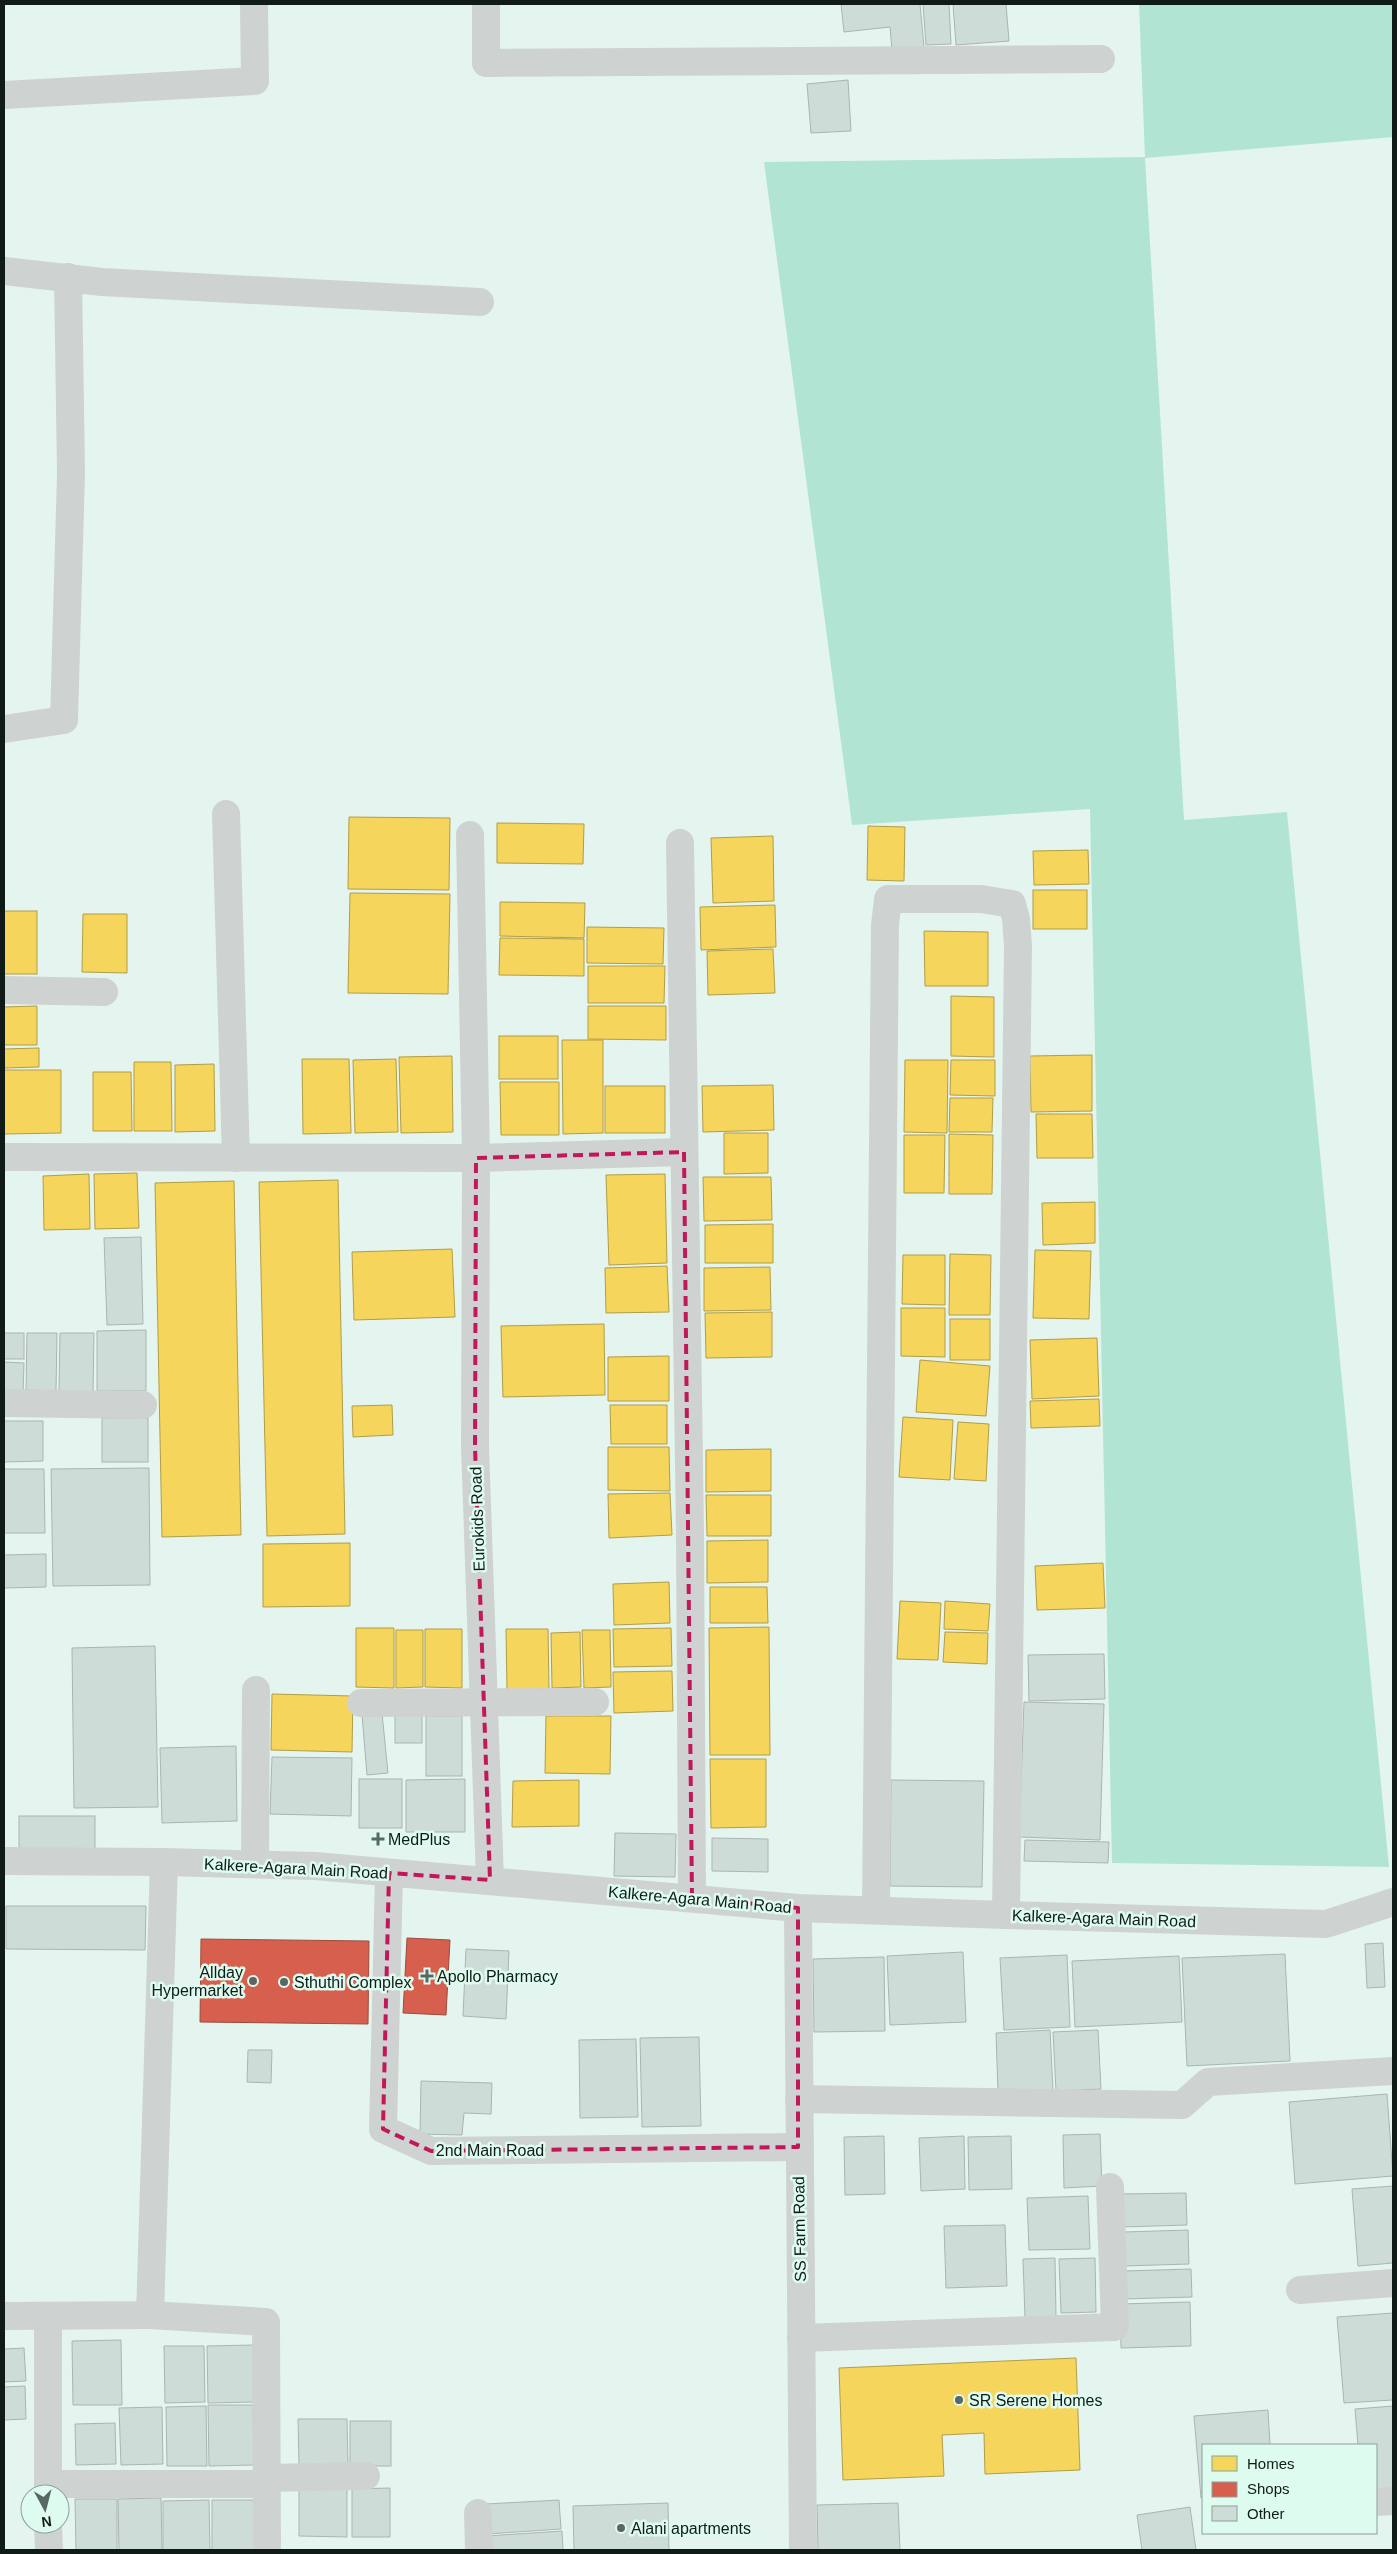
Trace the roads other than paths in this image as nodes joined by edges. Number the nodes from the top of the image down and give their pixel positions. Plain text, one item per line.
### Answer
1 (254, 4) edge
2 (486, 4) edge
3 (1101, 59) dead end
4 (4, 95) edge
5 (4, 270) edge
6 (68, 278) junction
7 (480, 302) dead end
8 (4, 729) edge
9 (226, 814) dead end
10 (470, 835) dead end
11 (680, 843) dead end
12 (4, 990) edge
13 (104, 992) dead end
14 (684, 1152) junction
15 (4, 1158) edge
16 (236, 1158) junction
17 (476, 1158) junction
18 (4, 1403) edge
19 (144, 1405) dead end
20 (256, 1690) dead end
21 (595, 1702) dead end
22 (361, 1703) dead end
23 (484, 1703) junction
24 (4, 1861) edge
25 (164, 1862) junction
26 (254, 1864) junction
27 (389, 1873) junction
28 (490, 1880) junction
29 (692, 1898) junction
30 (1393, 1902) edge
31 (798, 1908) junction
32 (876, 1909) junction
33 (1006, 1915) junction
34 (1393, 2071) edge
35 (799, 2099) junction
36 (798, 2147) junction
37 (1110, 2188) dead end
38 (1393, 2282) edge
39 (1300, 2290) dead end
40 (150, 2315) junction
41 (4, 2316) edge
42 (48, 2316) junction
43 (801, 2338) junction
44 (366, 2476) dead end
45 (266, 2481) junction
46 (48, 2484) edge
47 (70, 2488) edge
48 (1393, 2501) edge
49 (1377, 2502) edge
50 (478, 2514) dead end
51 (48, 2534) edge
52 (49, 2550) edge
53 (267, 2550) edge
54 (478, 2550) edge
55 (803, 2550) edge

1 - 4 street
2 - 3 street
5 - 6 street
6 - 7 street
6 - 8 street
9 - 16 street
10 - 17 street, Eurokids Road
11 - 14 street
12 - 13 street
14 - 17 street
14 - 29 street
15 - 16 street
16 - 17 street
17 - 23 street, Eurokids Road
18 - 19 street
20 - 26 street
21 - 23 street
22 - 23 street
23 - 28 street, Eurokids Road
24 - 25 street, Kalkere-Agara Main Road
25 - 26 street, Kalkere-Agara Main Road
25 - 40 street
26 - 27 street, Kalkere-Agara Main Road
27 - 28 street, Kalkere-Agara Main Road
27 - 36 street, 2nd Main Road
28 - 29 street, Kalkere-Agara Main Road
29 - 31 street, Kalkere-Agara Main Road
30 - 33 street, Kalkere-Agara Main Road
31 - 32 street, Kalkere-Agara Main Road
31 - 35 street, SS Farm Road
32 - 33 street, Kalkere-Agara Main Road
32 - 33 street
34 - 35 street
35 - 36 street, SS Farm Road
36 - 43 street, SS Farm Road
37 - 43 street
38 - 39 street
40 - 42 street
40 - 45 street
41 - 42 street
42 - 46 street
43 - 55 street, SS Farm Road
44 - 45 street
45 - 47 street
45 - 53 street
48 - 49 street
50 - 54 street
51 - 52 street

